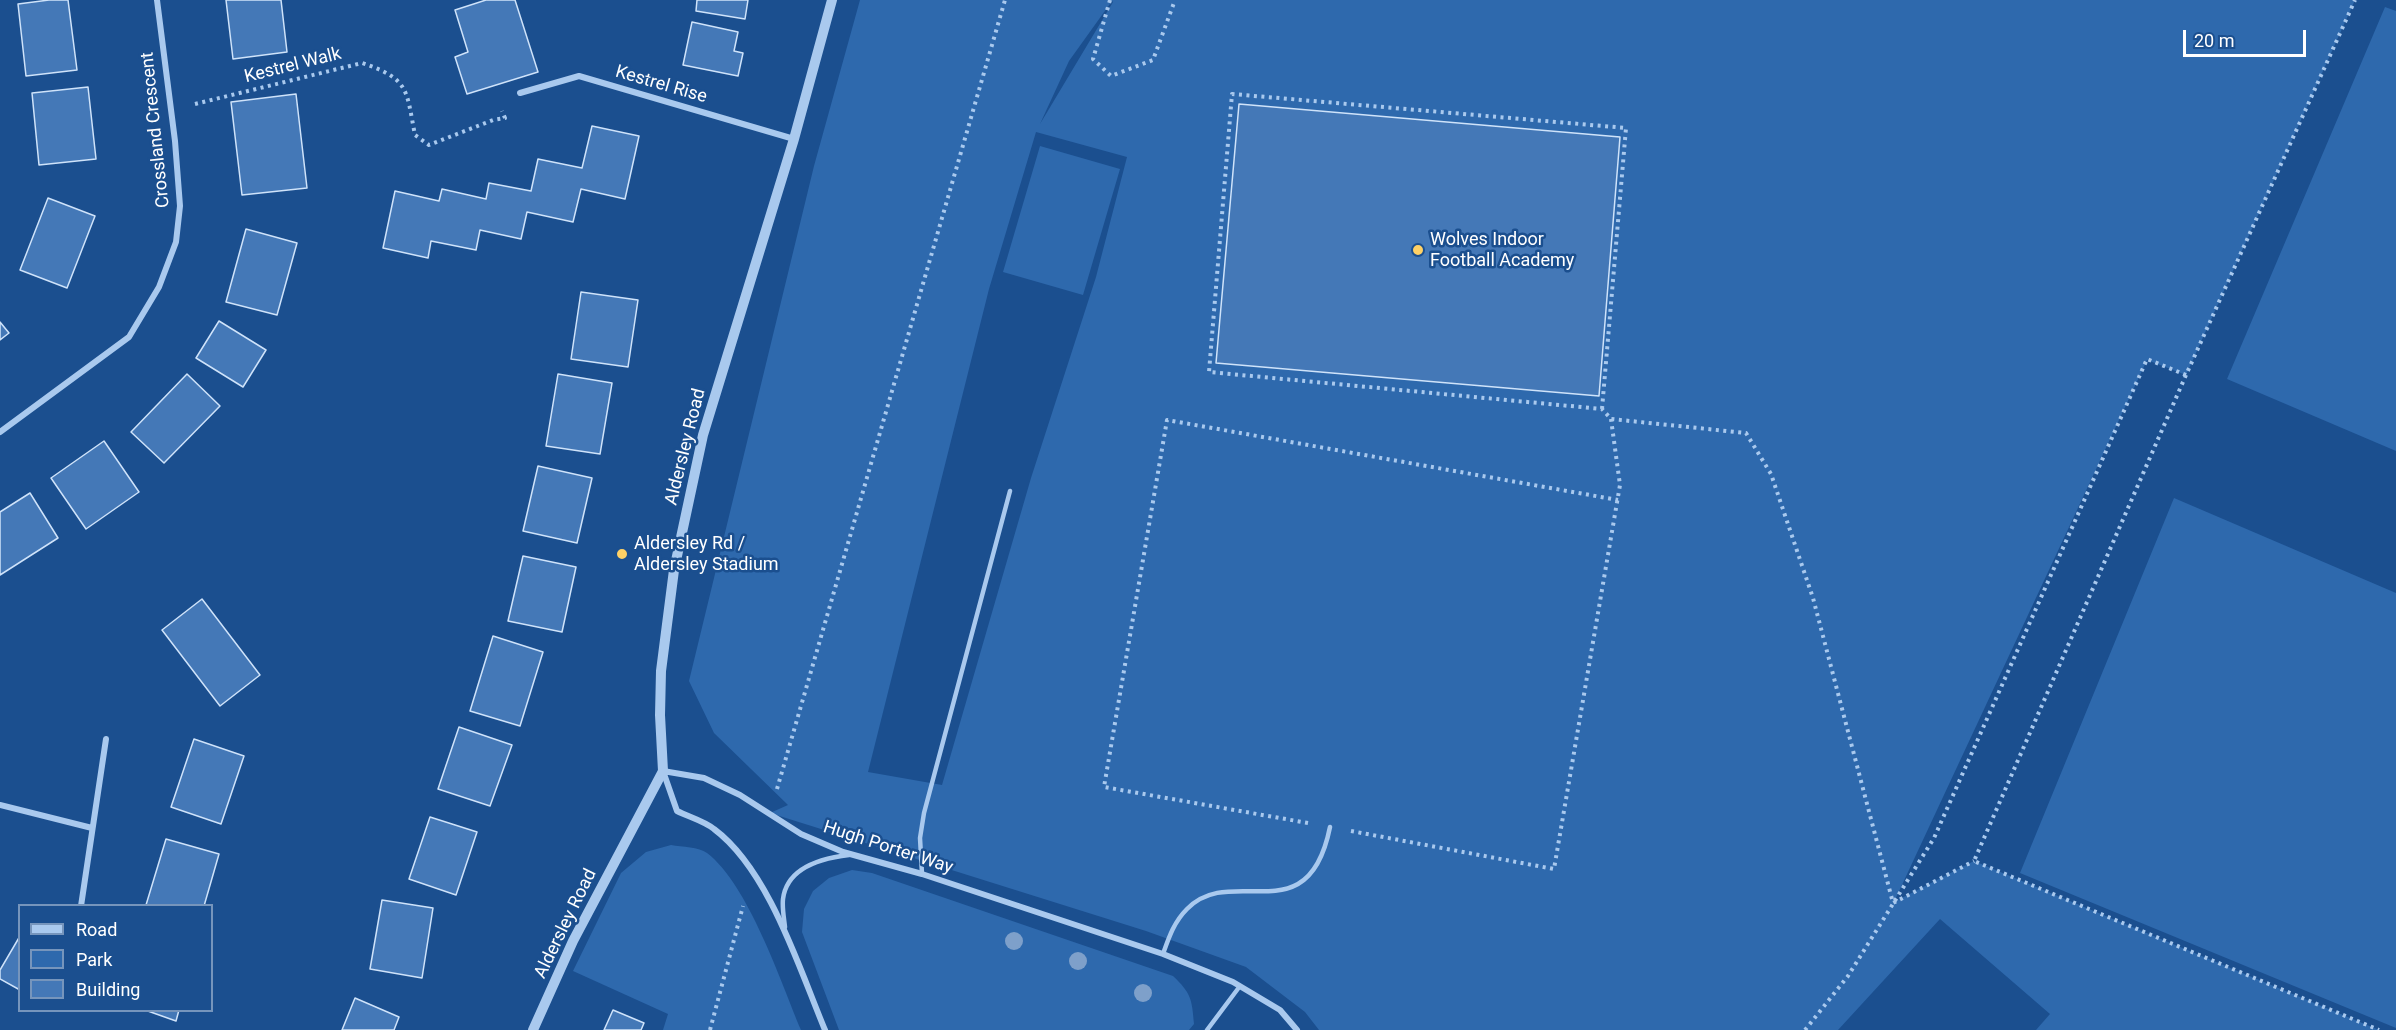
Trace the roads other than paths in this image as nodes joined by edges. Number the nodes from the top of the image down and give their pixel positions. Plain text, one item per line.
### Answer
1 (157, 0) edge
2 (832, 0) edge
3 (520, 93) road end
4 (794, 139) junction
5 (0, 432) edge
6 (1010, 491) dead end
7 (106, 739) dead end
8 (663, 771) junction
9 (0, 805) edge
10 (1330, 827) road end
11 (92, 828) junction
12 (853, 854) junction
13 (922, 874) junction
14 (81, 904) edge
15 (785, 933) junction
16 (1163, 954) junction
17 (1240, 986) junction
18 (533, 1030) edge
19 (825, 1030) edge
20 (1207, 1030) edge
21 (1297, 1030) edge

1 - 5 street, Crossland Crescent
2 - 4 street, Aldersley Road
3 - 4 street, Kestrel Rise
4 - 8 street, Aldersley Road
6 - 13 lane
7 - 11 street
8 - 12 street, Hugh Porter Way
8 - 15 street
8 - 18 street, Aldersley Road
9 - 11 street
10 - 16 lane
11 - 14 street
12 - 13 street, Hugh Porter Way
12 - 15 lane
13 - 16 street, Hugh Porter Way
15 - 19 street
16 - 17 street, Hugh Porter Way
17 - 20 lane
17 - 21 street, Hugh Porter Way

